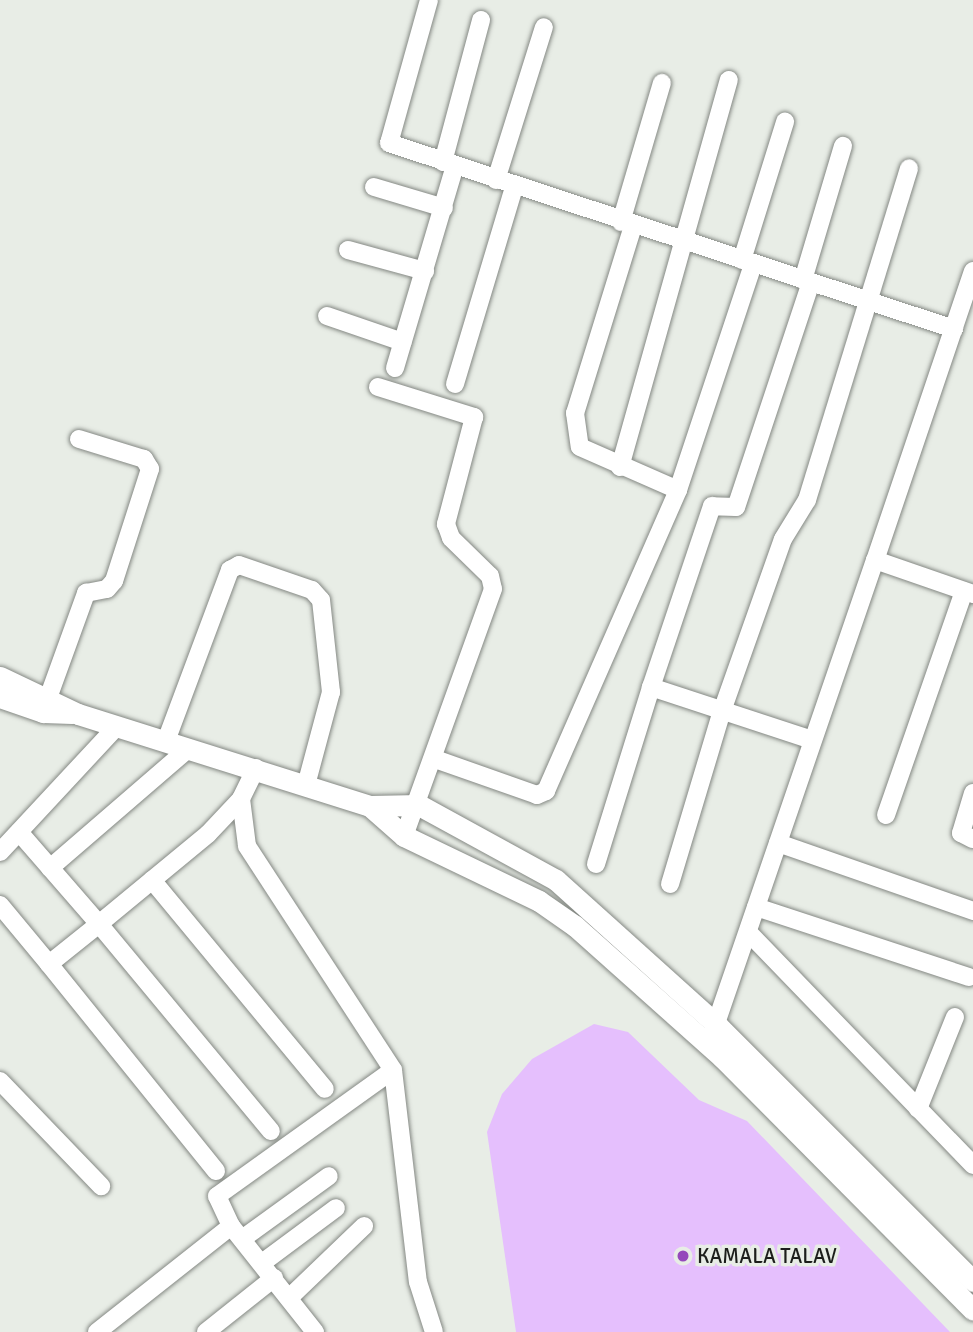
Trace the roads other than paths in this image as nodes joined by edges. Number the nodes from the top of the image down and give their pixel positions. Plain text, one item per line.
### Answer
1 (429, 0) edge
2 (481, 20) dead end
3 (544, 27) dead end
4 (729, 80) dead end
5 (662, 83) dead end
6 (785, 122) dead end
7 (843, 146) dead end
8 (449, 164) junction
9 (909, 168) dead end
10 (495, 180) junction
11 (374, 187) dead end
12 (514, 187) junction
13 (444, 208) junction
14 (627, 224) junction
15 (687, 242) junction
16 (348, 250) dead end
17 (748, 262) junction
18 (425, 271) junction
19 (973, 271) edge
20 (807, 281) junction
21 (872, 302) junction
22 (327, 316) dead end
23 (954, 329) junction
24 (403, 342) junction
25 (395, 368) dead end
26 (455, 384) dead end
27 (378, 387) dead end
28 (79, 439) dead end
29 (620, 467) junction
30 (678, 490) junction
31 (875, 560) junction
32 (968, 593) edge
33 (651, 687) junction
34 (2, 690) edge
35 (46, 704) junction
36 (722, 710) junction
37 (117, 726) junction
38 (812, 740) junction
39 (166, 741) junction
40 (188, 749) junction
41 (435, 759) junction
42 (256, 768) junction
43 (306, 785) junction
44 (973, 793) edge
45 (241, 799) junction
46 (419, 805) junction
47 (370, 806) junction
48 (886, 815) dead end
49 (19, 832) junction
50 (404, 835) junction
51 (973, 839) edge
52 (778, 843) junction
53 (0, 852) edge
54 (596, 864) dead end
55 (50, 868) junction
56 (152, 880) junction
57 (670, 884) dead end
58 (0, 905) edge
59 (756, 907) junction
60 (973, 911) edge
61 (99, 924) junction
62 (748, 932) junction
63 (49, 964) junction
64 (969, 977) dead end
65 (955, 1017) dead end
66 (717, 1025) junction
67 (708, 1045) junction
68 (393, 1070) junction
69 (0, 1081) edge
70 (325, 1089) dead end
71 (918, 1109) junction
72 (271, 1131) dead end
73 (973, 1165) edge
74 (216, 1171) dead end
75 (329, 1176) dead end
76 (102, 1186) dead end
77 (336, 1208) dead end
78 (364, 1226) dead end
79 (236, 1232) junction
80 (262, 1263) junction
81 (274, 1278) junction
82 (973, 1280) edge
83 (289, 1298) junction
84 (973, 1310) edge
85 (97, 1332) edge
86 (206, 1332) edge
87 (315, 1332) edge
88 (434, 1332) edge

1 - 8 street
2 - 8 street
3 - 10 street
4 - 15 street
5 - 14 street
6 - 17 street
7 - 20 street
8 - 10 street
8 - 13 street
9 - 21 street
10 - 12 street
11 - 13 street
12 - 14 street
12 - 26 street
13 - 18 street
14 - 15 street
14 - 29 street
15 - 17 street
15 - 29 street
16 - 18 street
17 - 20 street
17 - 30 street
18 - 24 street
19 - 23 street
20 - 21 street
20 - 33 street
21 - 23 street
21 - 36 street
22 - 24 street
23 - 31 street
24 - 25 street
27 - 41 street
28 - 35 street
29 - 30 street
30 - 41 street
31 - 32 street
31 - 38 street
32 - 48 street
33 - 36 street
33 - 54 street
34 - 35 street
35 - 37 street
36 - 38 street
36 - 57 street
37 - 39 street
37 - 49 street
38 - 52 street
39 - 40 street
39 - 43 street
40 - 42 street
40 - 55 street
41 - 46 street
42 - 43 street
42 - 45 street
43 - 47 street
44 - 51 street
45 - 56 street
45 - 68 street
46 - 47 street
46 - 50 street
46 - 66 street
47 - 50 street
49 - 53 street
49 - 55 street
50 - 67 street
52 - 59 street
52 - 60 street
55 - 61 street
56 - 61 street
56 - 70 street
58 - 63 street
59 - 62 street
59 - 64 street
61 - 63 street
61 - 72 street
62 - 66 street
62 - 71 street
63 - 74 street
65 - 71 street
66 - 67 street
66 - 82 street
67 - 84 street
68 - 79 street
68 - 88 street
69 - 76 street
71 - 73 street
75 - 79 street
77 - 80 street
78 - 83 street
79 - 80 street
79 - 85 street
80 - 81 street
81 - 83 street
81 - 86 street
83 - 87 street

